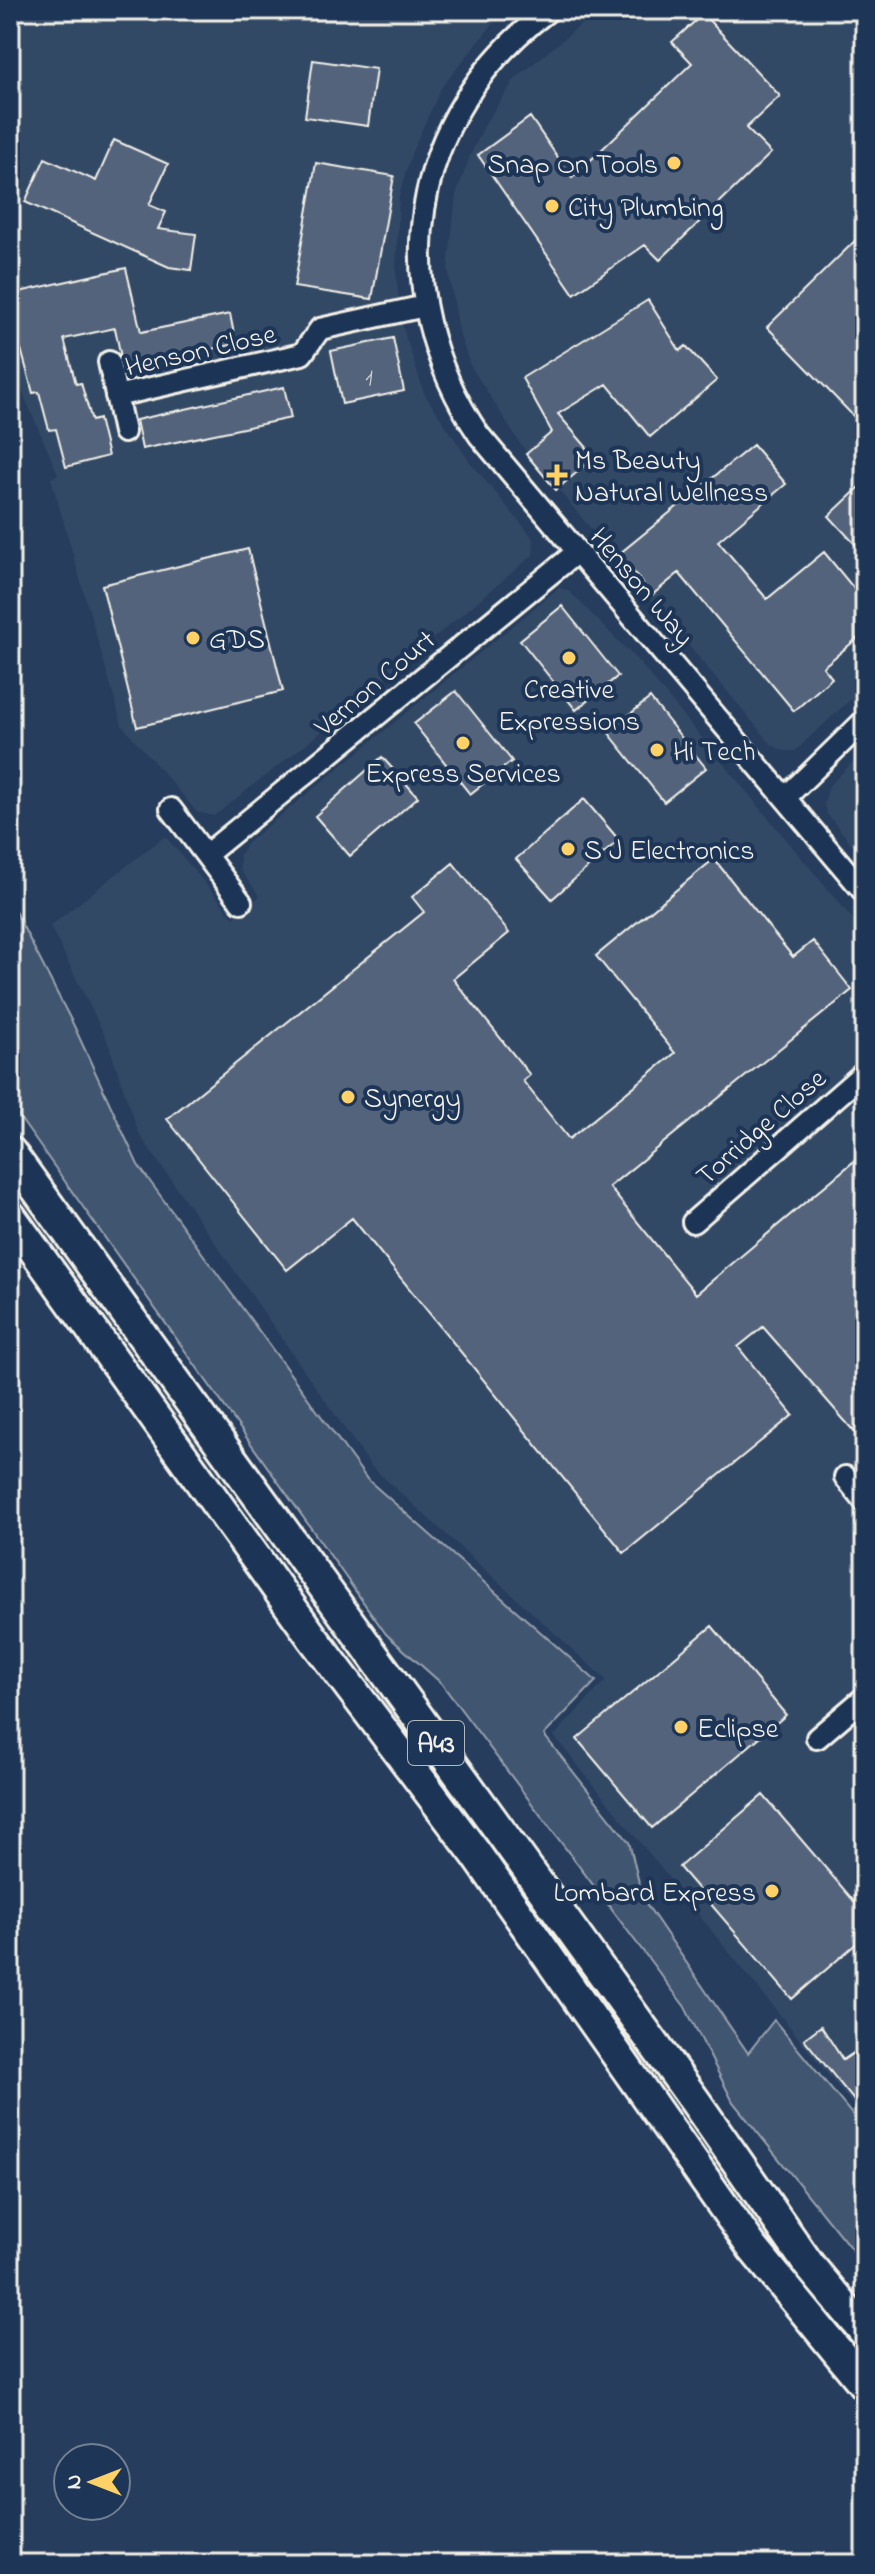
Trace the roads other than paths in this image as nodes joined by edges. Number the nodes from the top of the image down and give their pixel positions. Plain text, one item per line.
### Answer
1 (549, 10) edge
2 (425, 306) junction
3 (109, 362) dead end
4 (116, 396) junction
5 (124, 432) dead end
6 (577, 552) junction
7 (865, 720) edge
8 (785, 798) junction
9 (171, 809) dead end
10 (207, 854) junction
11 (865, 893) edge
12 (241, 902) dead end
13 (865, 1072) edge
14 (10, 1152) edge
15 (10, 1216) edge
16 (693, 1222) dead end
17 (845, 1477) dead end
18 (865, 1502) edge
19 (865, 1697) edge
20 (817, 1738) dead end
21 (865, 2332) edge
22 (865, 2385) edge

1 - 2 street, Henson Way
2 - 4 street, Henson Close
2 - 6 street, Henson Way
3 - 4 street, Henson Close
4 - 5 street, Henson Close
6 - 8 street, Henson Way
6 - 10 street, Vernon Court
7 - 8 street
8 - 11 street, Henson Way
9 - 10 street
10 - 12 street
13 - 16 street, Torridge Close
14 - 21 highway, A43
15 - 22 highway, A43
17 - 18 street
19 - 20 street

